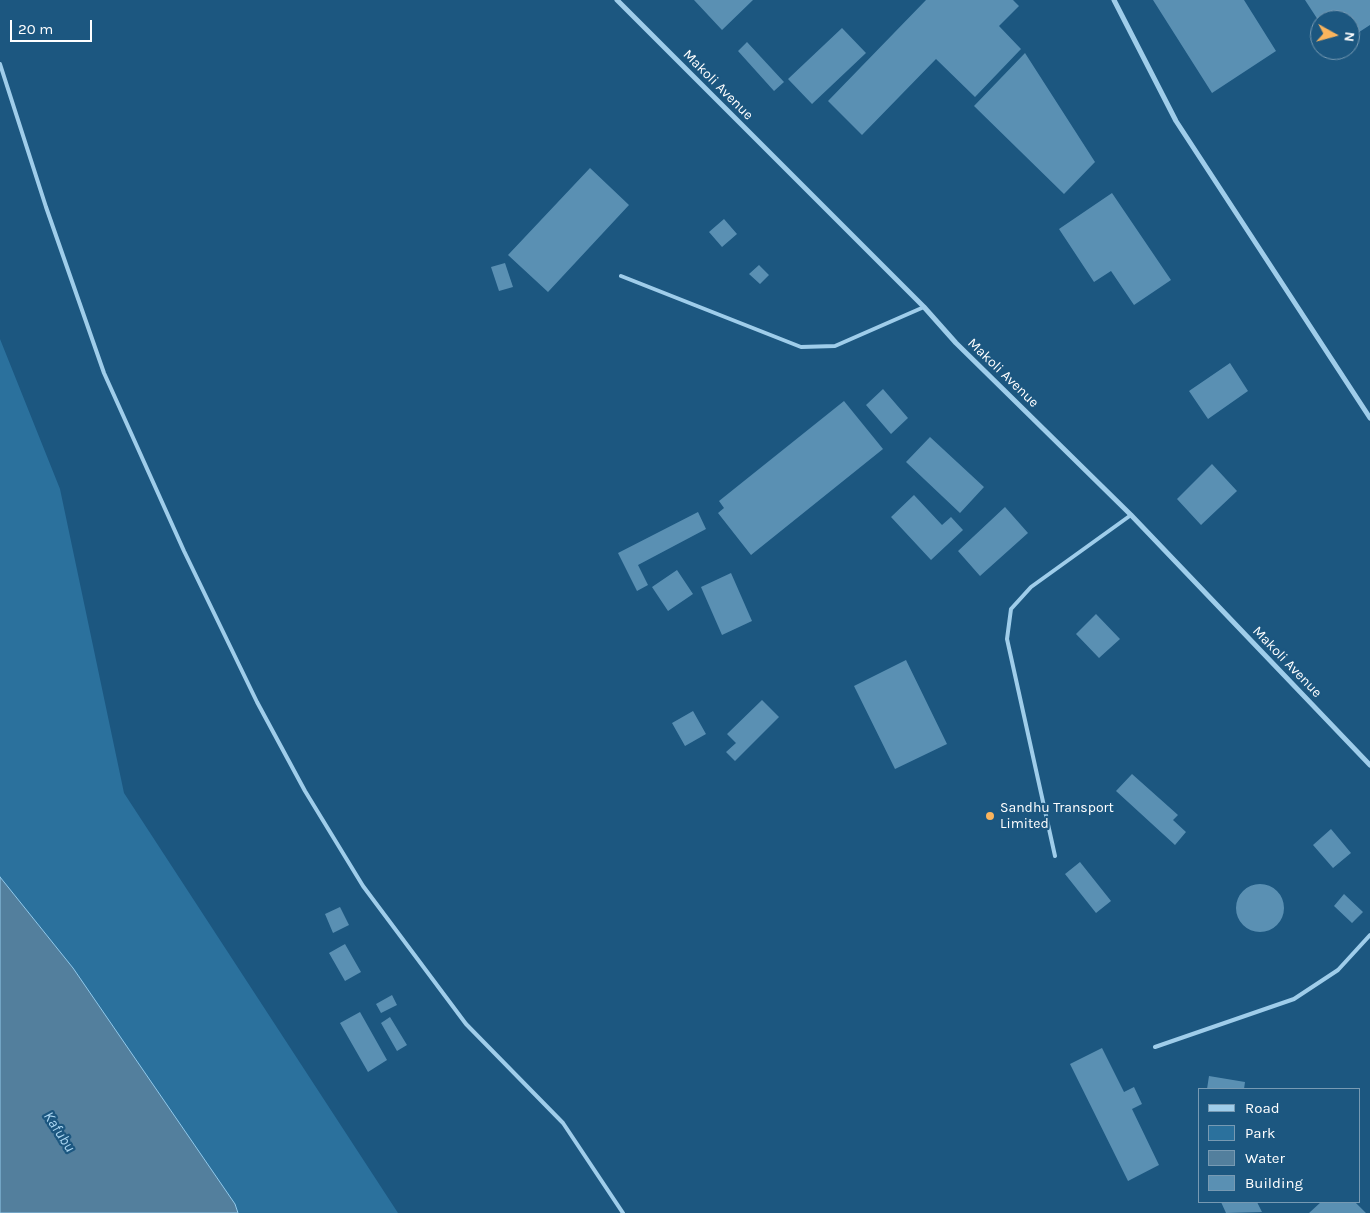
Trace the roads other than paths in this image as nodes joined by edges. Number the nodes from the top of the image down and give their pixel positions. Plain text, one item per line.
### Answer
1 (618, 0) edge
2 (1114, 0) edge
3 (0, 64) edge
4 (620, 276) dead end
5 (924, 307) junction
6 (1370, 418) edge
7 (1131, 515) junction
8 (1370, 765) edge
9 (1055, 856) dead end
10 (1370, 935) edge
11 (1155, 1046) dead end
12 (623, 1213) edge

1 - 5 street, Makoli Avenue
2 - 6 street
3 - 12 lane
4 - 5 lane
5 - 7 street, Makoli Avenue
7 - 8 street, Makoli Avenue
7 - 9 lane
10 - 11 lane

